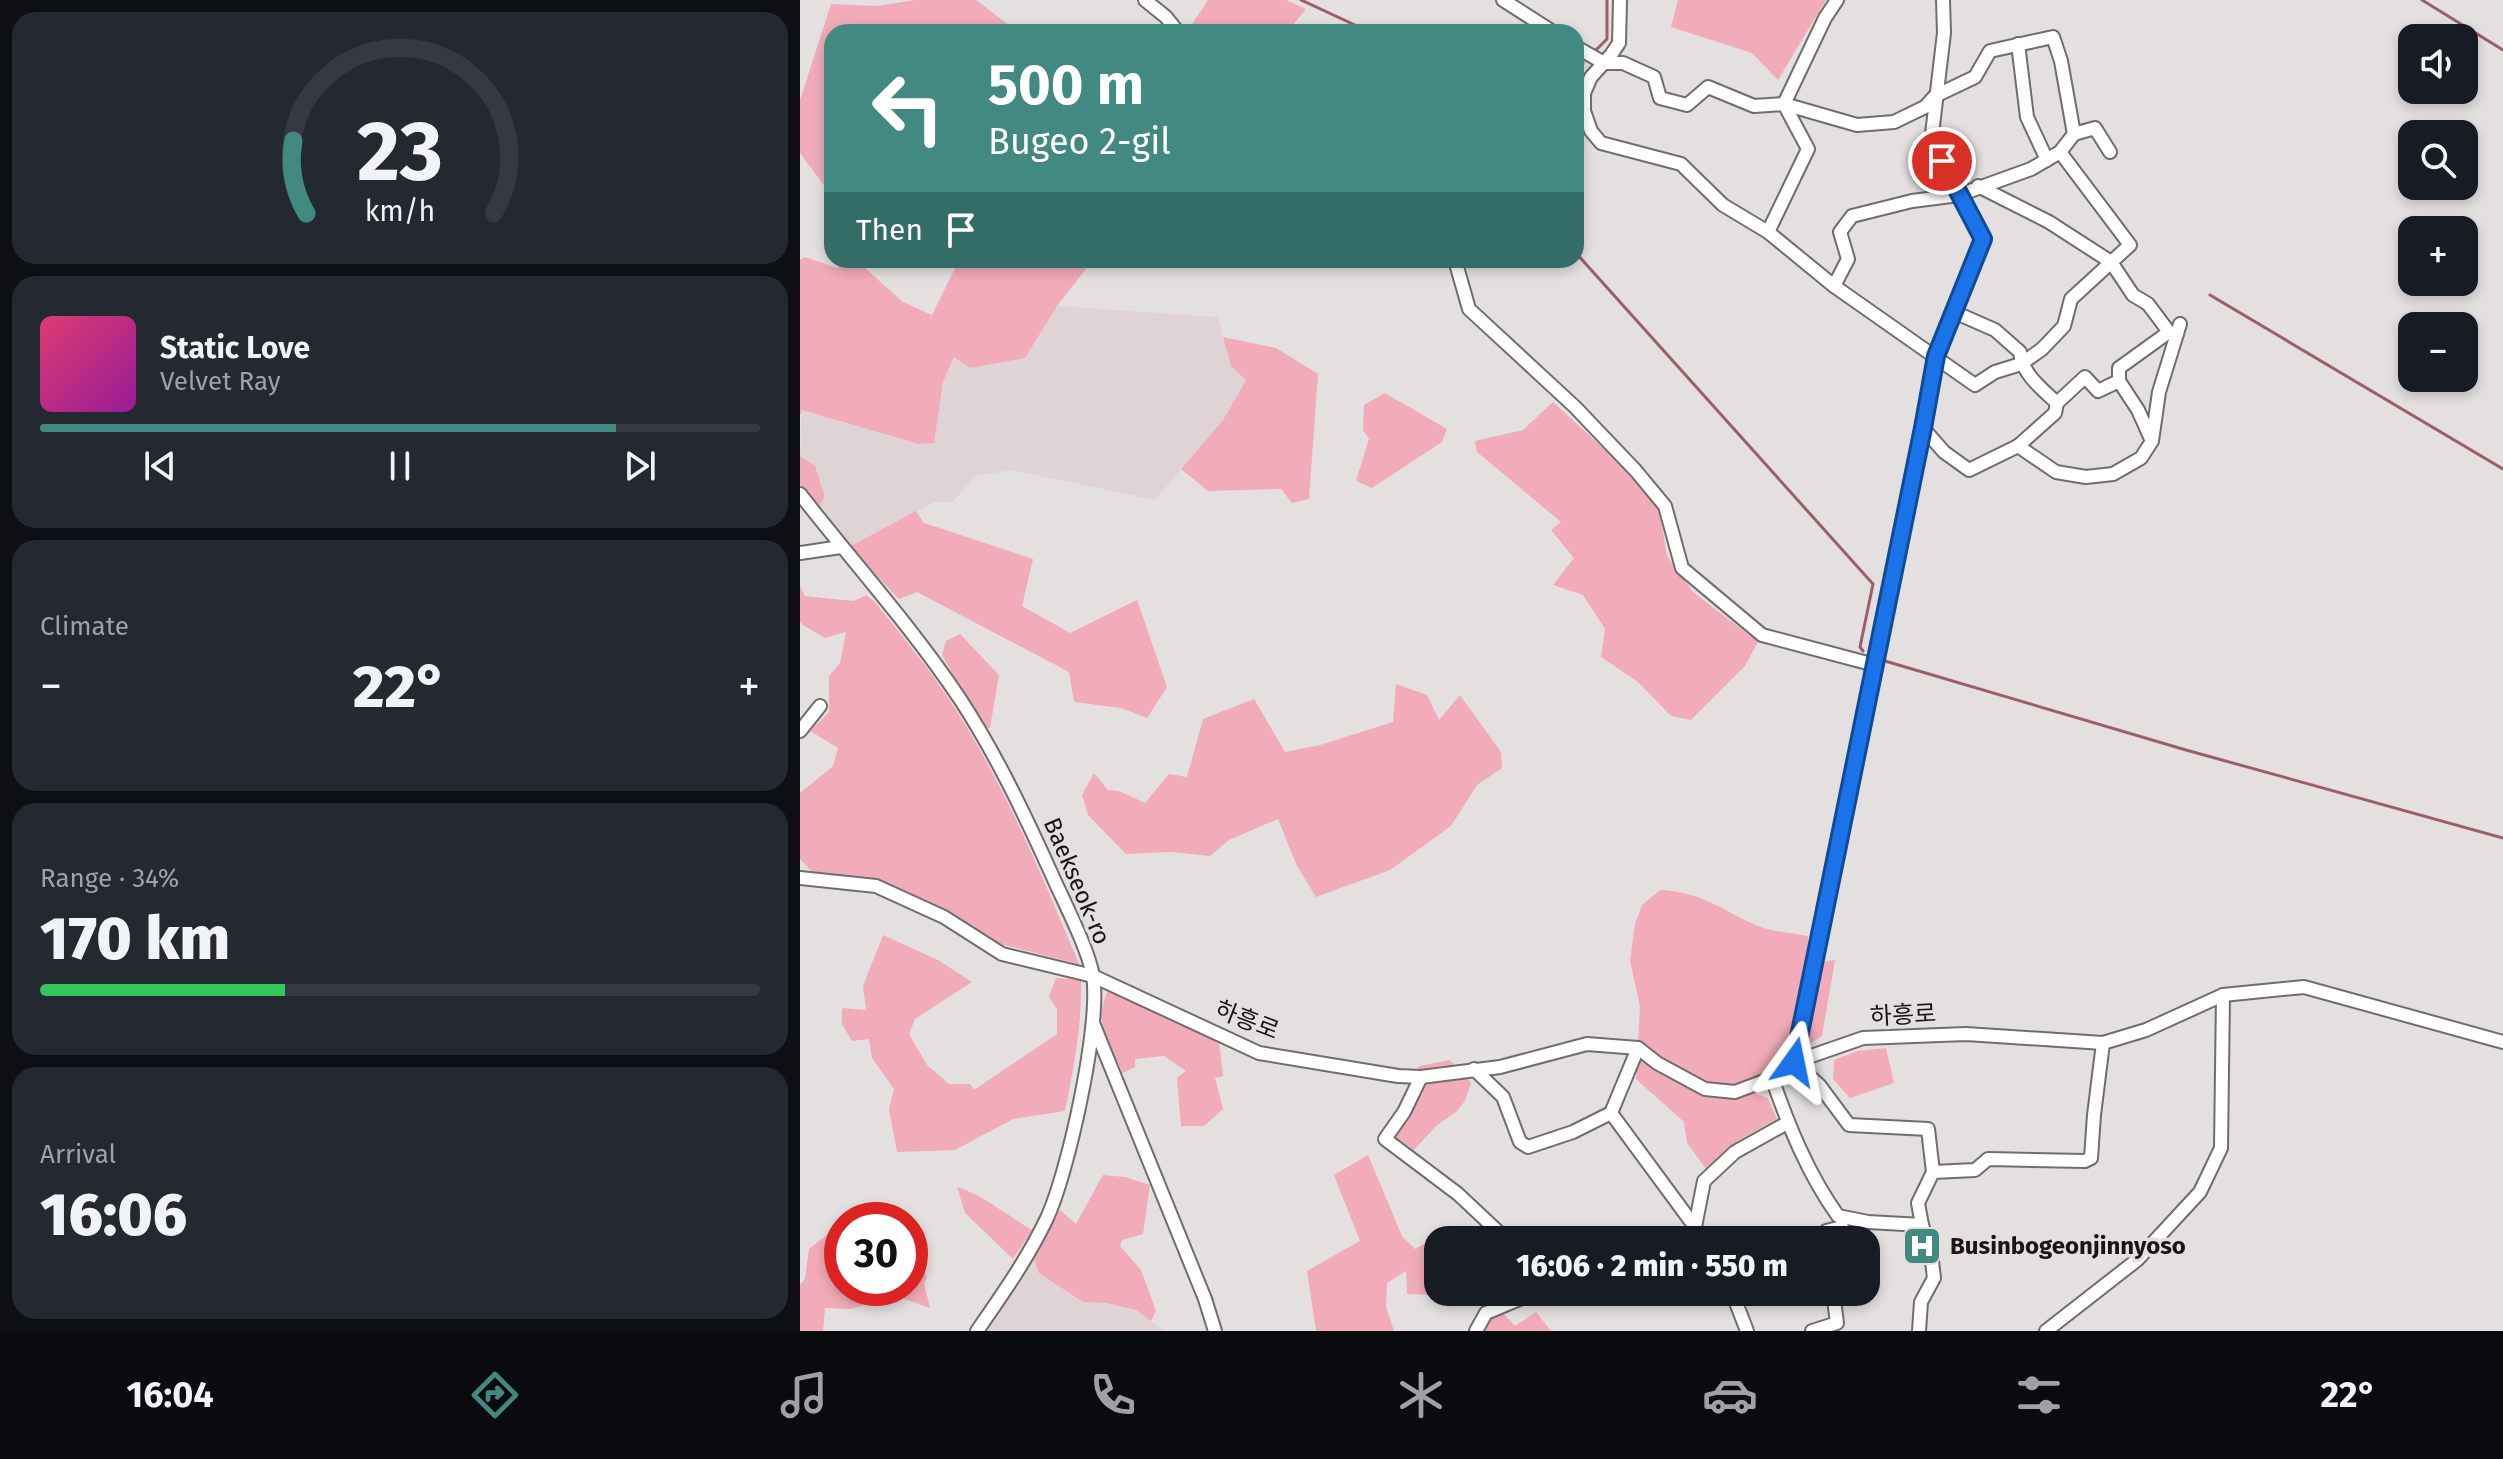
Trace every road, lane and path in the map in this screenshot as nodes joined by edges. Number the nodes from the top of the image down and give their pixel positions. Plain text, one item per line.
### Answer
1 (1145, 0) edge
2 (1503, 0) edge
3 (1620, 0) edge
4 (1837, 0) edge
5 (1943, 0) edge
6 (1172, 24) edge
7 (1540, 24) edge
8 (2018, 44) junction
9 (1584, 52) edge
10 (1604, 63) junction
11 (1935, 96) junction
12 (1784, 104) junction
13 (2074, 134) junction
14 (2060, 152) junction
15 (2110, 152) dead end
16 (2047, 160) junction
17 (1978, 186) junction
18 (1959, 195) junction
19 (1768, 232) junction
20 (2111, 262) junction
21 (1457, 268) edge
22 (1834, 286) junction
23 (1954, 312) junction
24 (2175, 330) junction
25 (1936, 356) junction
26 (2021, 364) junction
27 (2119, 381) junction
28 (2057, 403) junction
29 (1923, 428) junction
30 (2152, 441) junction
31 (2018, 446) junction
32 (800, 494) edge
33 (841, 547) junction
34 (800, 553) edge
35 (1875, 665) junction
36 (820, 706) dead end
37 (800, 731) edge
38 (800, 878) edge
39 (1093, 976) junction
40 (2223, 995) junction
41 (1093, 1023) junction
42 (2503, 1042) edge
43 (2103, 1043) junction
44 (1638, 1048) junction
45 (1794, 1062) junction
46 (1474, 1069) junction
47 (1421, 1077) junction
48 (1772, 1078) junction
49 (1611, 1113) junction
50 (1787, 1123) junction
51 (1933, 1172) junction
52 (1922, 1225) junction
53 (1492, 1226) edge
54 (1694, 1226) edge
55 (1695, 1226) edge
56 (1503, 1306) edge
57 (1737, 1306) edge
58 (1835, 1306) edge
59 (977, 1331) edge
60 (1215, 1331) edge
61 (1476, 1331) edge
62 (1747, 1331) edge
63 (1812, 1331) edge
64 (1919, 1331) edge
65 (2046, 1331) edge

1 - 6 street
2 - 7 street
3 - 10 street
4 - 12 street
5 - 11 street
8 - 11 street
8 - 13 street
8 - 16 street
9 - 10 street
10 - 12 street
10 - 19 street
11 - 12 street
11 - 18 street
12 - 19 street
13 - 14 street
13 - 15 street
14 - 16 street
14 - 20 street
16 - 17 street
17 - 18 street
17 - 20 street
18 - 22 street
18 - 23 street
19 - 22 street
20 - 24 street
20 - 26 street
21 - 35 street
22 - 25 street
23 - 25 street
23 - 26 street
24 - 27 street
24 - 30 street
25 - 26 street
25 - 29 street
26 - 28 street
27 - 28 street
27 - 30 street
28 - 31 street
29 - 31 street
29 - 35 street
30 - 31 street
32 - 33 street, Baekseok-ro
33 - 34 street
33 - 39 street, Baekseok-ro
35 - 45 street
36 - 37 street
38 - 39 street, 하흥로
39 - 41 street, Baekseok-ro
39 - 47 street, 하흥로
40 - 42 street, 하흥로
40 - 43 street, 하흥로
40 - 65 street
41 - 59 street, Baekseok-ro
41 - 60 street
43 - 45 street, 하흥로
43 - 51 street
44 - 46 street, 하흥로
44 - 48 street, 하흥로
44 - 49 street
45 - 48 street, 하흥로
45 - 51 street
46 - 47 street, 하흥로
46 - 49 street
47 - 53 street
48 - 50 street
49 - 54 street
50 - 52 street
50 - 55 street
51 - 52 street
52 - 64 street
56 - 61 street
57 - 62 street
58 - 63 street

